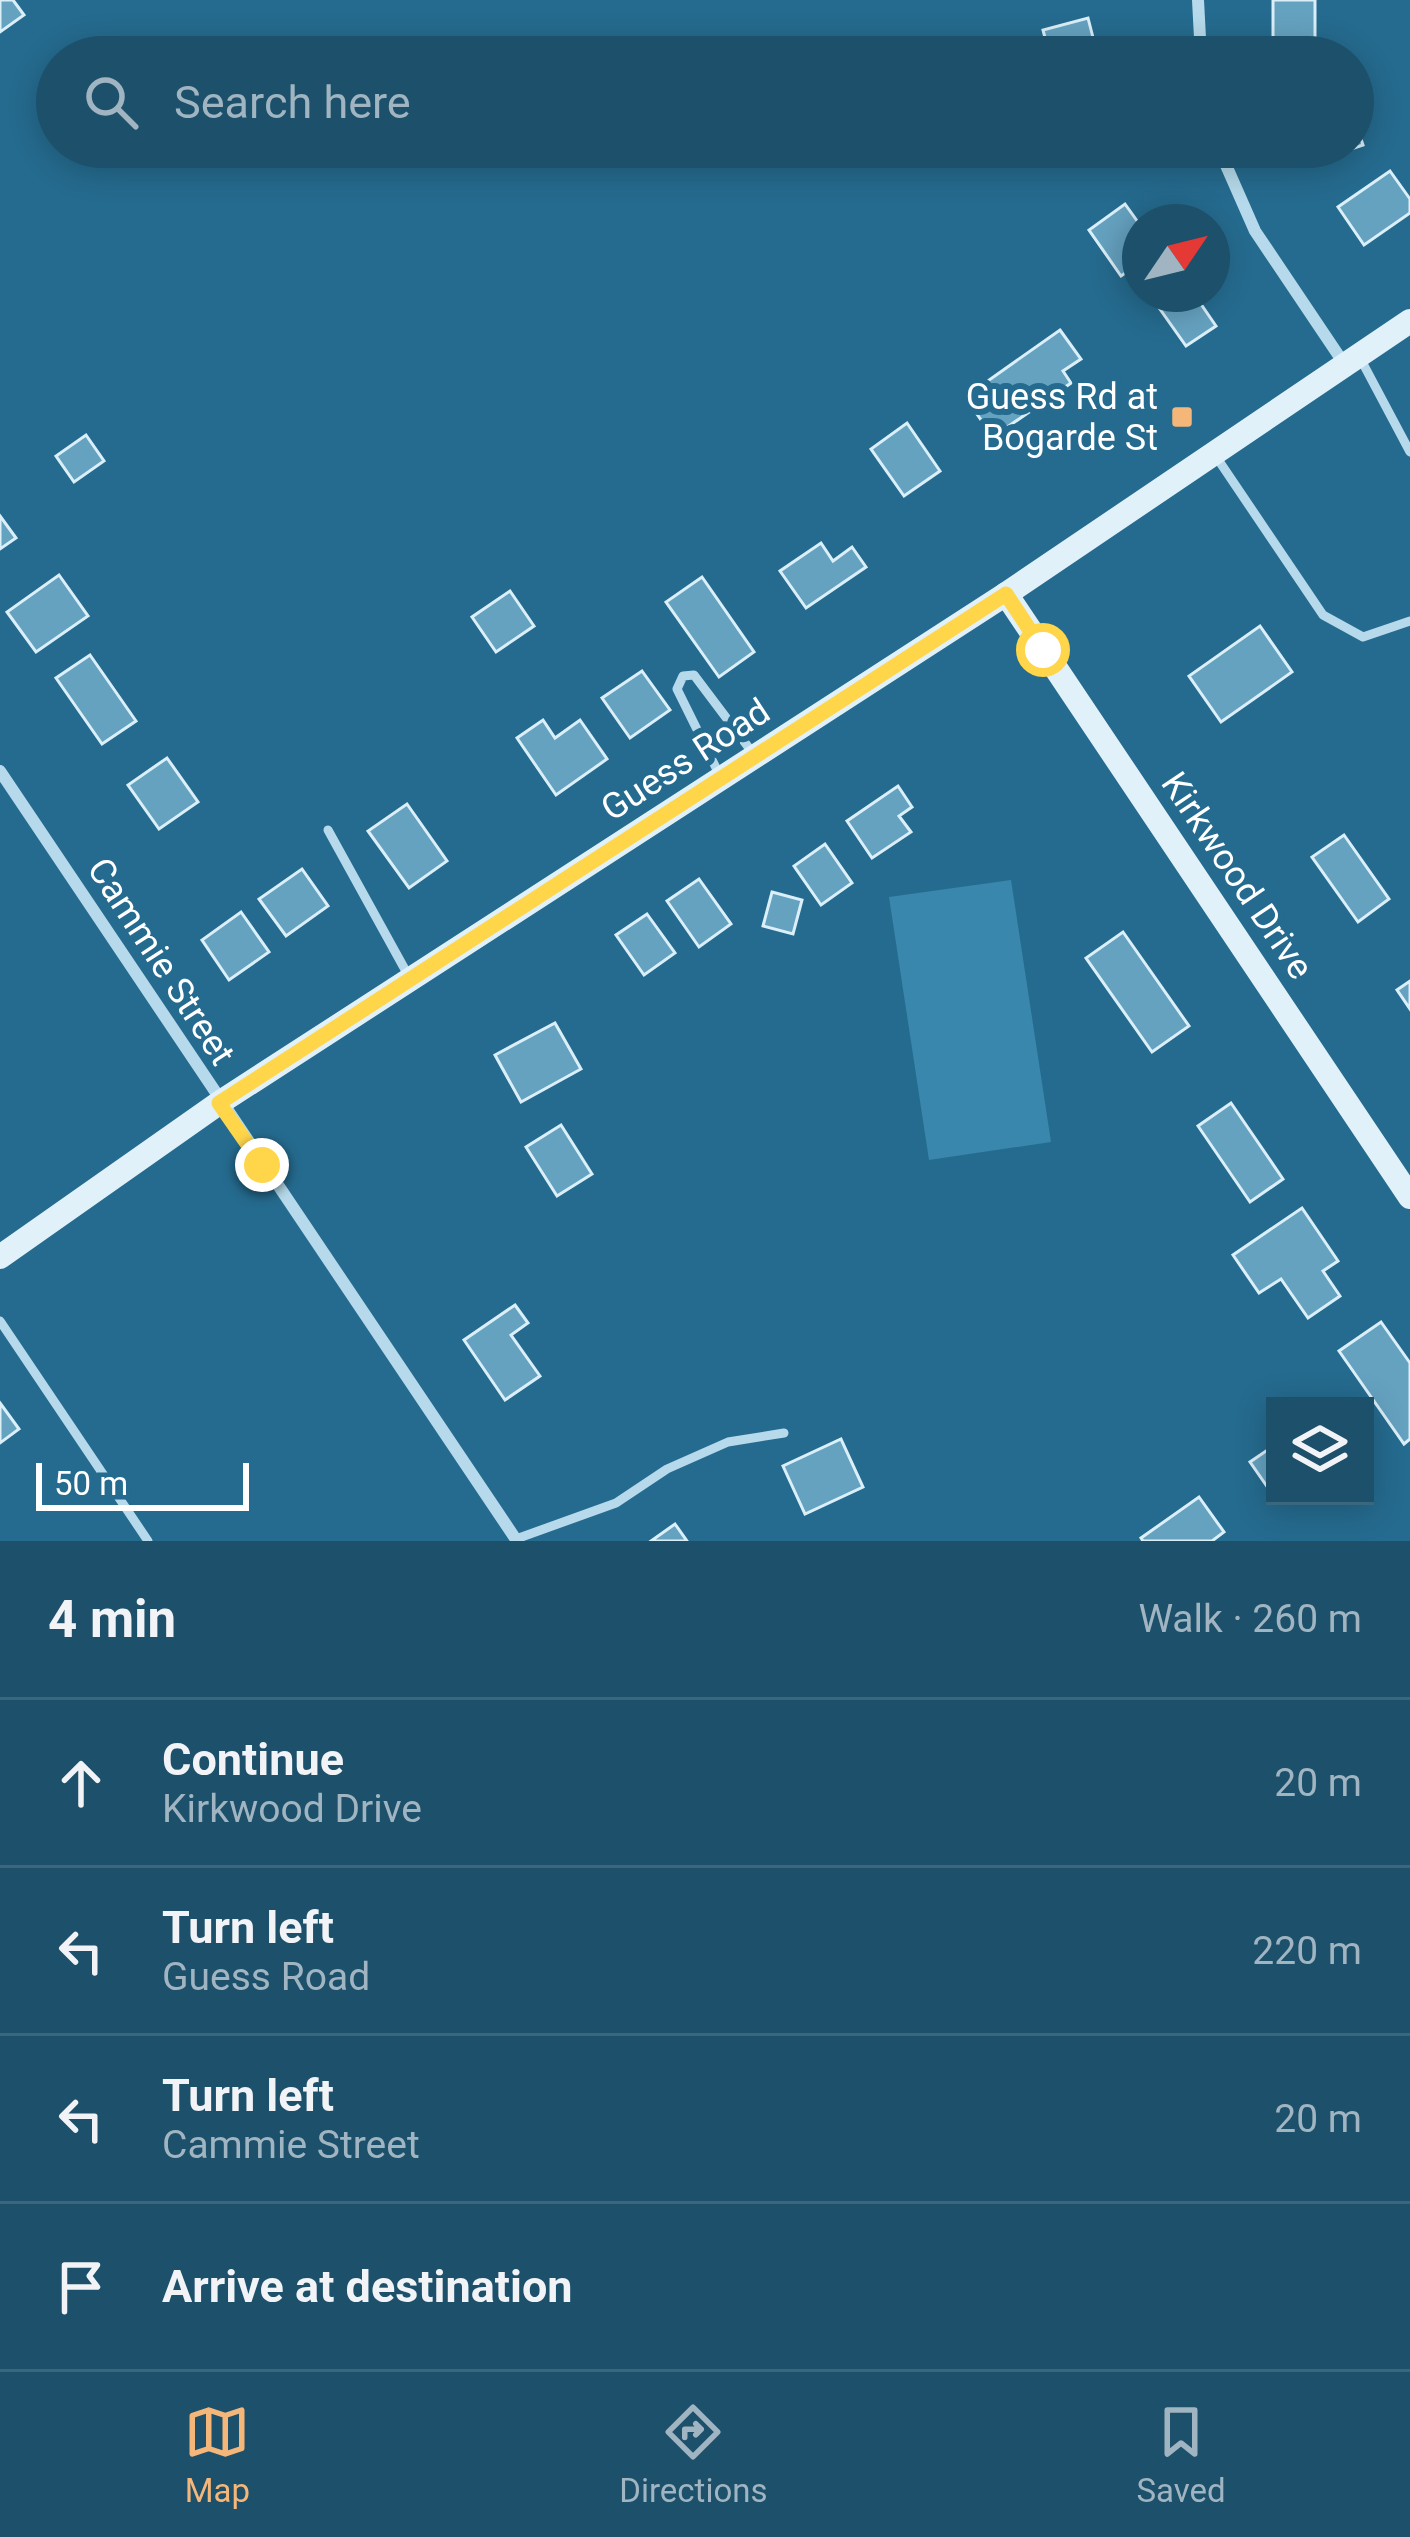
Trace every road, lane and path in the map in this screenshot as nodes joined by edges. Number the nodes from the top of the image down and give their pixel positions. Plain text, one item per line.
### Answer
1 (1198, 0) edge
2 (1200, 36) edge
3 (1227, 168) edge
4 (1410, 321) edge
5 (1352, 360) junction
6 (1214, 452) junction
7 (1410, 452) edge
8 (1006, 594) junction
9 (1410, 621) edge
10 (755, 757) junction
11 (0, 771) edge
12 (721, 778) junction
13 (328, 830) dead end
14 (411, 979) junction
15 (219, 1103) junction
16 (1406, 1181) edge
17 (0, 1257) edge
18 (0, 1321) edge
19 (784, 1433) dead end
20 (517, 1540) edge
21 (148, 1541) edge

1 - 2 street
3 - 5 street
4 - 5 main road, Guess Road
5 - 6 main road, Guess Road
5 - 7 lane
6 - 8 main road, Guess Road
6 - 9 lane
8 - 10 main road, Guess Road
8 - 16 main road, Kirkwood Drive
10 - 12 main road, Guess Road
10 - 12 lane
11 - 15 street, Cammie Street
12 - 14 main road, Guess Road
13 - 14 lane
14 - 15 main road, Guess Road
15 - 17 main road, Guess Road
15 - 20 street, Cammie Street
18 - 21 lane
19 - 20 lane

